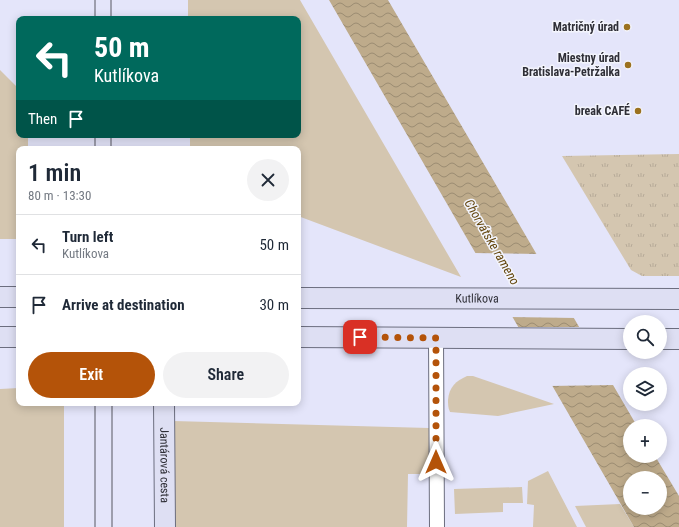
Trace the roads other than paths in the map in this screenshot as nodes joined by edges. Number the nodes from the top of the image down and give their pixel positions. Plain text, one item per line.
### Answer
1 (0, 297) edge
2 (16, 297) edge
3 (301, 298) edge
4 (679, 299) edge
5 (0, 337) edge
6 (16, 337) edge
7 (301, 337) edge
8 (436, 338) junction
9 (623, 339) edge
10 (667, 339) edge
11 (679, 339) edge
12 (164, 406) edge
13 (165, 527) edge
14 (438, 527) edge

1 - 2 main road
3 - 4 main road, Kutlíkova
5 - 6 main road
7 - 8 main road
8 - 9 main road
8 - 14 street
10 - 11 main road
12 - 13 main road, Jantárová cesta

